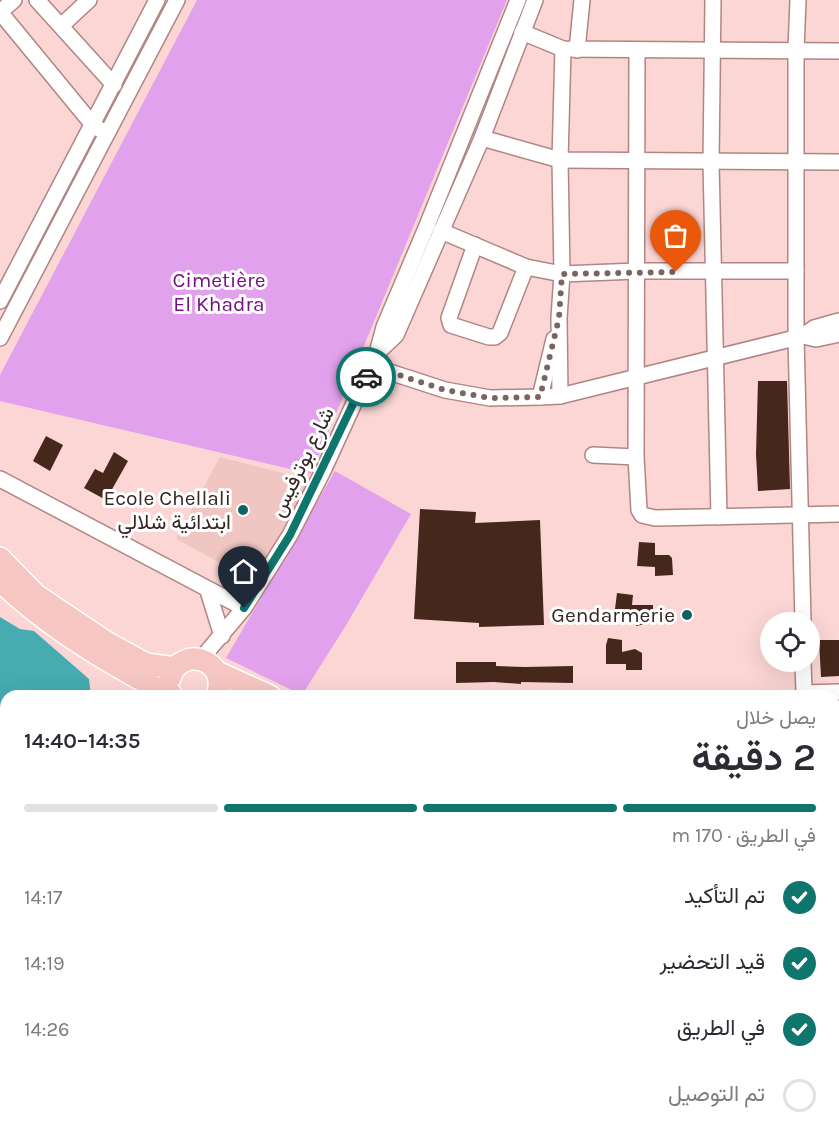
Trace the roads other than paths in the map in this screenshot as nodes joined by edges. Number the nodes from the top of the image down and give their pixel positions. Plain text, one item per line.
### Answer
1 (14, 0) edge
2 (37, 0) edge
3 (89, 0) edge
4 (158, 0) edge
5 (177, 0) edge
6 (518, 0) edge
7 (535, 0) edge
8 (582, 0) edge
9 (712, 0) edge
10 (798, 0) edge
11 (61, 26) junction
12 (522, 32) junction
13 (570, 49) junction
14 (714, 49) junction
15 (637, 50) junction
16 (796, 50) junction
17 (839, 51) edge
18 (114, 85) junction
19 (93, 125) junction
20 (107, 133) junction
21 (482, 138) junction
22 (560, 160) junction
23 (637, 161) junction
24 (711, 162) junction
25 (795, 162) junction
26 (839, 162) edge
27 (441, 231) junction
28 (475, 245) junction
29 (526, 267) junction
30 (637, 271) junction
31 (796, 272) junction
32 (714, 273) junction
33 (562, 274) junction
34 (0, 301) edge
35 (559, 318) junction
36 (839, 321) edge
37 (839, 334) edge
38 (799, 336) junction
39 (0, 338) edge
40 (717, 355) junction
41 (374, 360) junction
42 (637, 377) junction
43 (560, 396) junction
44 (540, 397) junction
45 (593, 455) dead end
46 (636, 457) junction
47 (0, 479) edge
48 (801, 514) junction
49 (839, 514) edge
50 (719, 517) junction
51 (0, 558) edge
52 (0, 581) edge
53 (208, 591) junction
54 (244, 608) junction
55 (803, 612) edge
56 (222, 636) junction
57 (209, 666) junction
58 (175, 668) junction
59 (803, 672) edge
60 (162, 690) edge
61 (171, 690) edge
62 (219, 690) edge
63 (258, 690) edge
64 (804, 690) edge

1 - 19 street
2 - 11 street
3 - 11 street
4 - 18 street
5 - 20 street
6 - 41 street
7 - 12 street
8 - 13 street
9 - 14 street
10 - 16 street
11 - 18 street
12 - 13 street
12 - 21 street
13 - 15 street
13 - 22 street
14 - 15 street
14 - 16 street
14 - 24 street
15 - 23 street
16 - 17 street
16 - 25 street
18 - 19 street
19 - 20 street
19 - 34 street
20 - 39 street
21 - 22 street
21 - 27 street
22 - 23 street
22 - 33 street
23 - 24 street
23 - 30 street
24 - 25 street
24 - 32 street
25 - 26 street
25 - 31 street
27 - 28 street
27 - 41 street
28 - 29 street
28 - 29 street
29 - 33 street
30 - 32 street
30 - 33 street
30 - 42 street
31 - 32 street
31 - 38 street
32 - 40 street
33 - 35 street
35 - 43 street
35 - 44 street
36 - 38 street
37 - 38 street
38 - 40 street
38 - 48 street
40 - 42 street
40 - 50 street
41 - 44 street
41 - 54 street, شارع بوترفيس
42 - 43 street
42 - 46 street
43 - 44 street
45 - 46 street
46 - 50 street
47 - 53 street
48 - 49 street
48 - 50 street
48 - 55 street
51 - 58 highway
52 - 60 highway
53 - 54 street
53 - 56 street
54 - 56 street, شارع بوترفيس
56 - 57 street, شارع بوترفيس
57 - 58 highway
57 - 62 highway
57 - 63 highway
58 - 61 highway
59 - 64 street

